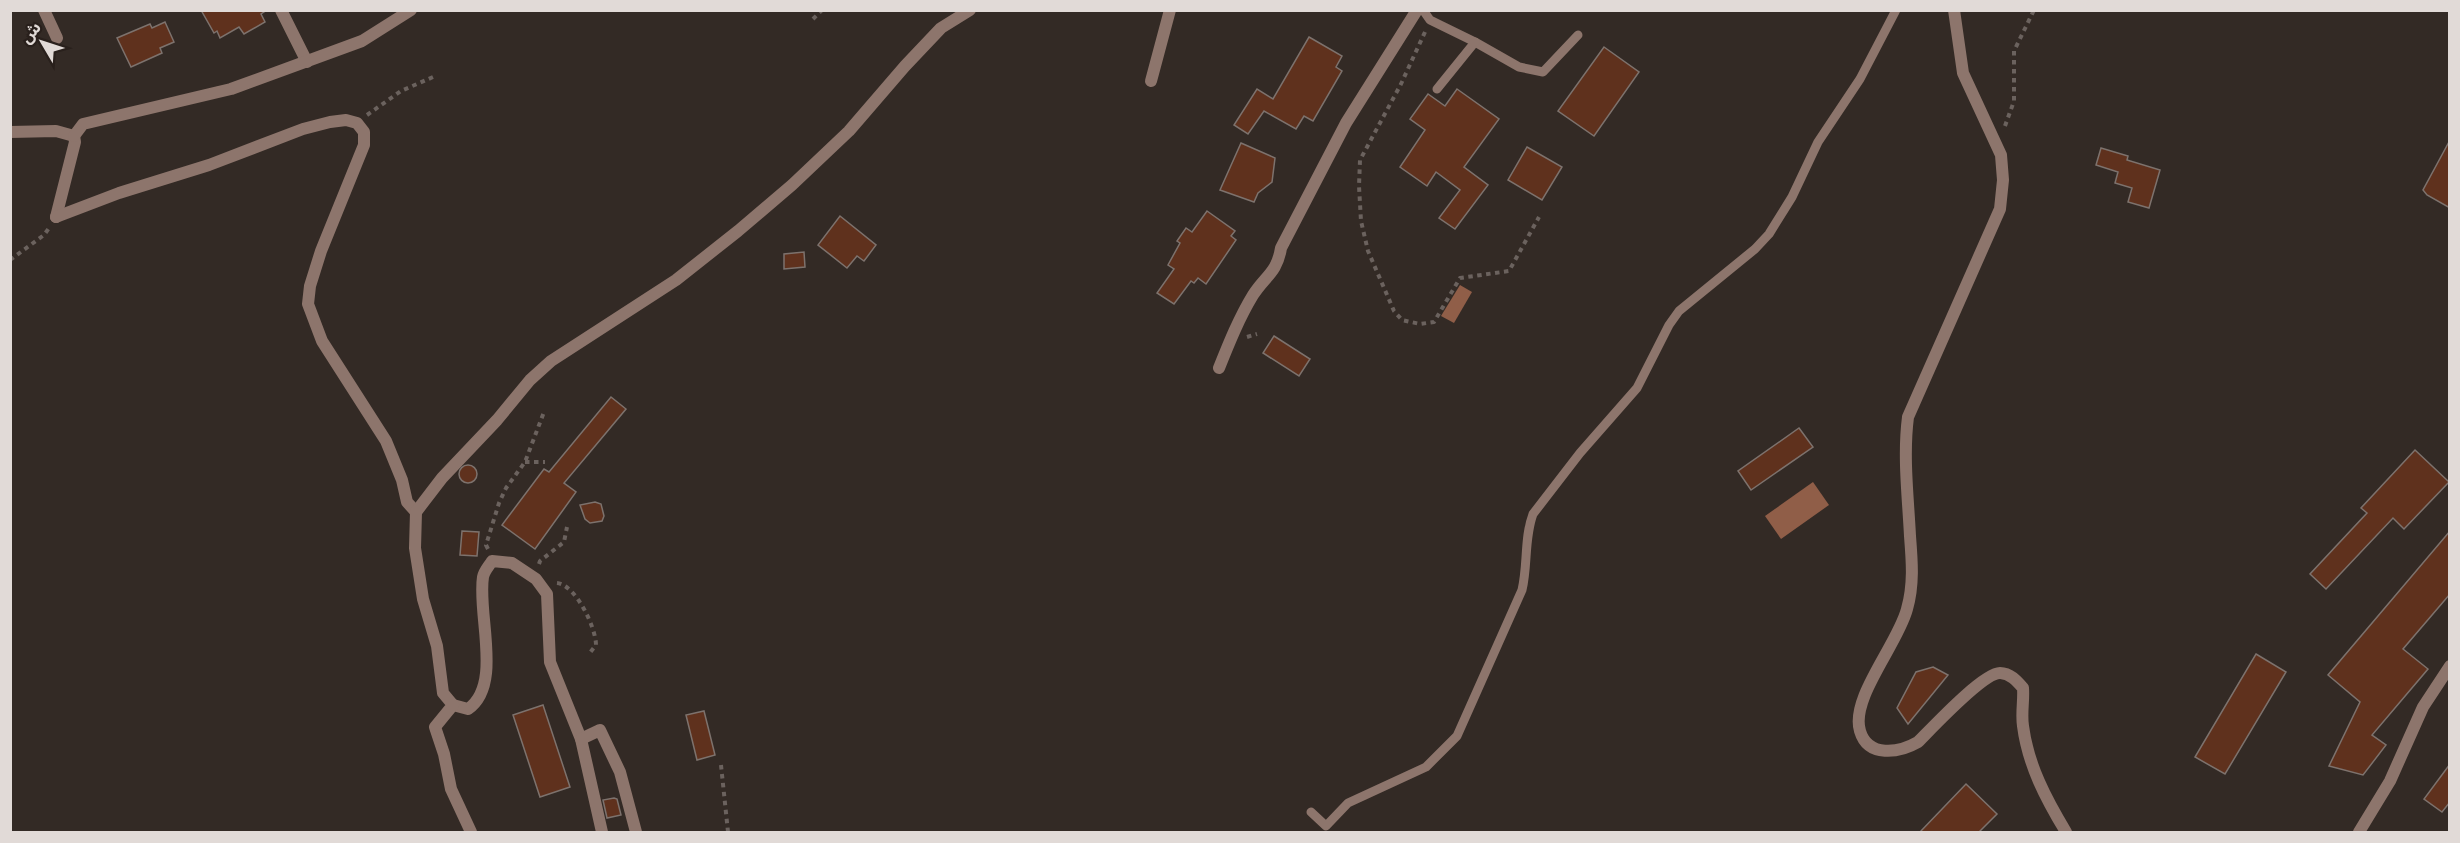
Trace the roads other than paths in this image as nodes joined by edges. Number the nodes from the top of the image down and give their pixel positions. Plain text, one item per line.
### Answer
1 (44, 10) edge
2 (281, 10) edge
3 (411, 10) edge
4 (969, 10) edge
5 (1170, 10) edge
6 (1417, 10) edge
7 (1423, 10) edge
8 (1896, 10) edge
9 (1954, 10) edge
10 (1578, 35) dead end
11 (57, 38) dead end
12 (1475, 42) junction
13 (307, 62) junction
14 (1151, 81) dead end
15 (1437, 89) dead end
16 (10, 132) edge
17 (74, 136) junction
18 (1219, 368) dead end
19 (416, 512) junction
20 (2450, 666) edge
21 (453, 705) junction
22 (581, 739) junction
23 (1311, 812) dead end
24 (471, 832) edge
25 (602, 832) edge
26 (636, 832) edge
27 (2066, 832) edge
28 (2359, 832) edge

1 - 11 street
2 - 13 street
3 - 13 street
4 - 19 street
5 - 14 street
6 - 18 street
7 - 12 lane
8 - 23 lane
9 - 27 street
10 - 12 lane
12 - 15 lane
13 - 17 street
16 - 17 street
17 - 19 street
19 - 21 street
20 - 28 street
21 - 22 street
21 - 24 street
22 - 25 street
22 - 26 street

